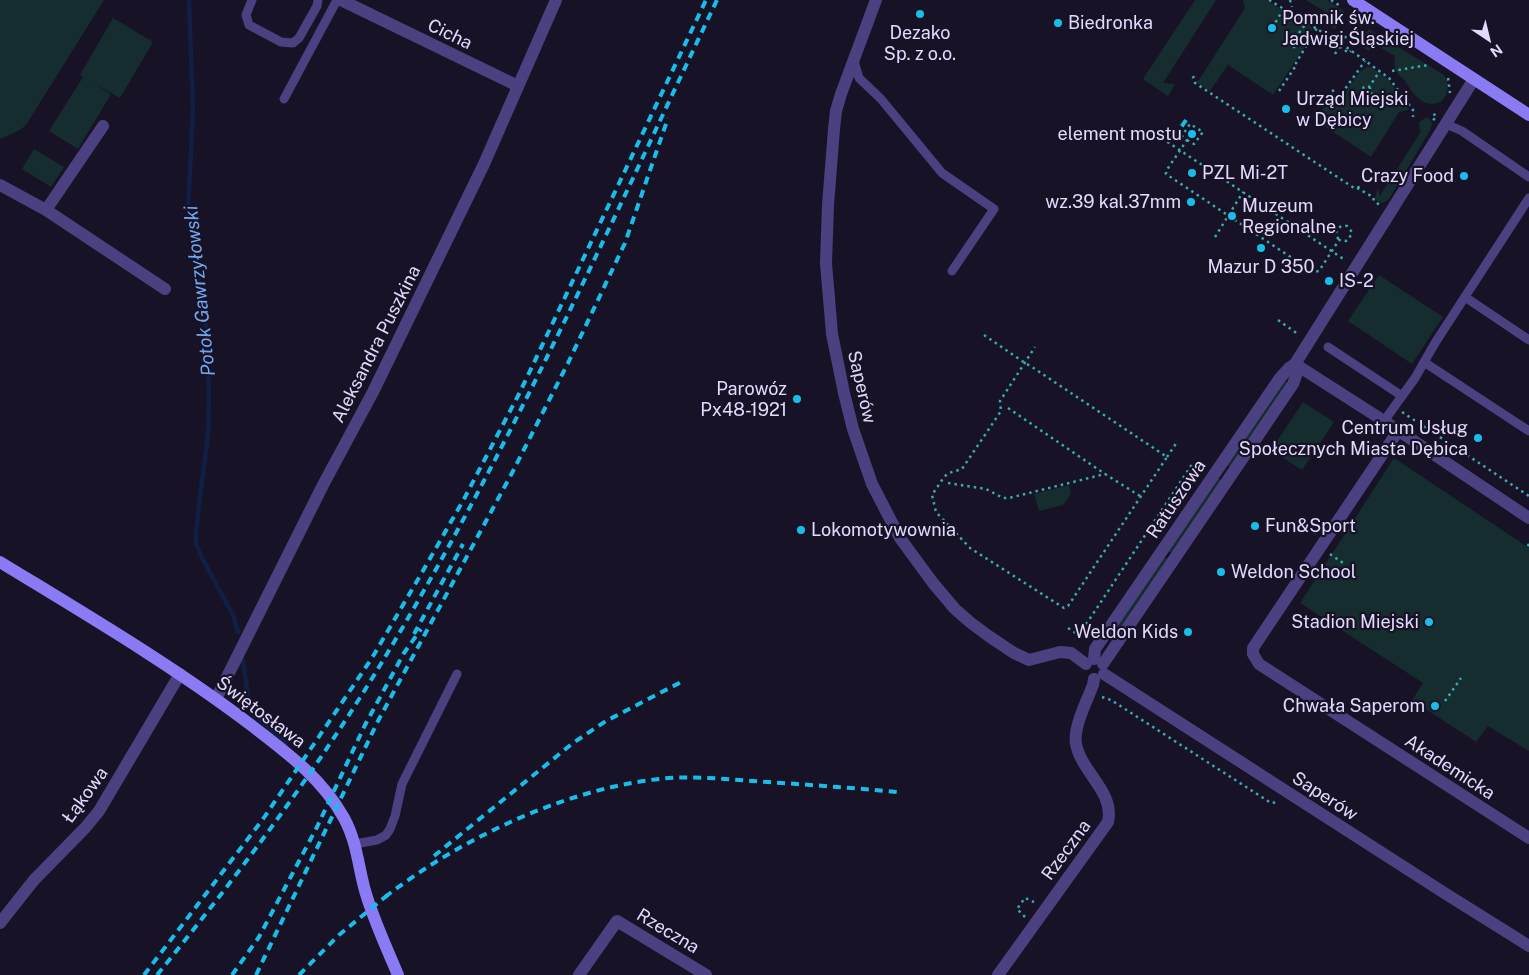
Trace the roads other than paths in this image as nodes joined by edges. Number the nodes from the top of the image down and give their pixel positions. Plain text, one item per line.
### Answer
1 (252, 0) edge
2 (318, 0) edge
3 (336, 0) edge
4 (340, 0) edge
5 (556, 0) edge
6 (876, 0) edge
7 (1348, 4) edge
8 (854, 61) junction
9 (1474, 79) junction
10 (518, 86) junction
11 (284, 99) dead end
12 (1529, 115) edge
13 (1446, 124) junction
14 (103, 126) dead end
15 (1529, 177) edge
16 (0, 186) edge
17 (1529, 198) edge
18 (46, 210) junction
19 (952, 272) dead end
20 (165, 289) dead end
21 (1464, 297) junction
22 (1529, 340) edge
23 (1328, 347) dead end
24 (1424, 362) junction
25 (1295, 364) junction
26 (1402, 396) junction
27 (1384, 421) junction
28 (1398, 431) junction
29 (1529, 432) edge
30 (1529, 518) edge
31 (0, 562) edge
32 (1096, 668) junction
33 (180, 674) junction
34 (456, 674) dead end
35 (216, 699) junction
36 (1529, 838) edge
37 (354, 844) junction
38 (0, 923) edge
39 (1529, 946) edge
40 (398, 975) edge
41 (579, 975) edge
42 (706, 975) edge
43 (998, 975) edge

1 - 2 lane
3 - 11 lane
4 - 10 street, Cicha
5 - 10 street, Aleksandra Puszkina
6 - 8 street, Saperów
7 - 9 street
8 - 19 lane
8 - 32 street, Saperów
9 - 12 street
9 - 13 street, Ratuszowa
10 - 35 street, Aleksandra Puszkina
13 - 15 lane
13 - 25 street, Ratuszowa
14 - 18 street
16 - 18 street
17 - 21 lane
18 - 20 street
21 - 22 lane
21 - 24 lane
23 - 26 lane
24 - 26 lane
24 - 29 lane
25 - 27 street
25 - 32 street, Ratuszowa
26 - 27 lane
27 - 28 street
28 - 30 street
28 - 36 street, Akademicka
31 - 33 street, Świętosława
32 - 39 street, Saperów
32 - 43 street, Rzeczna
33 - 35 street, Świętosława
33 - 38 street, Łąkowa
34 - 37 lane
35 - 37 street, Świętosława
37 - 40 street, Świętosława
41 - 42 street, Rzeczna

